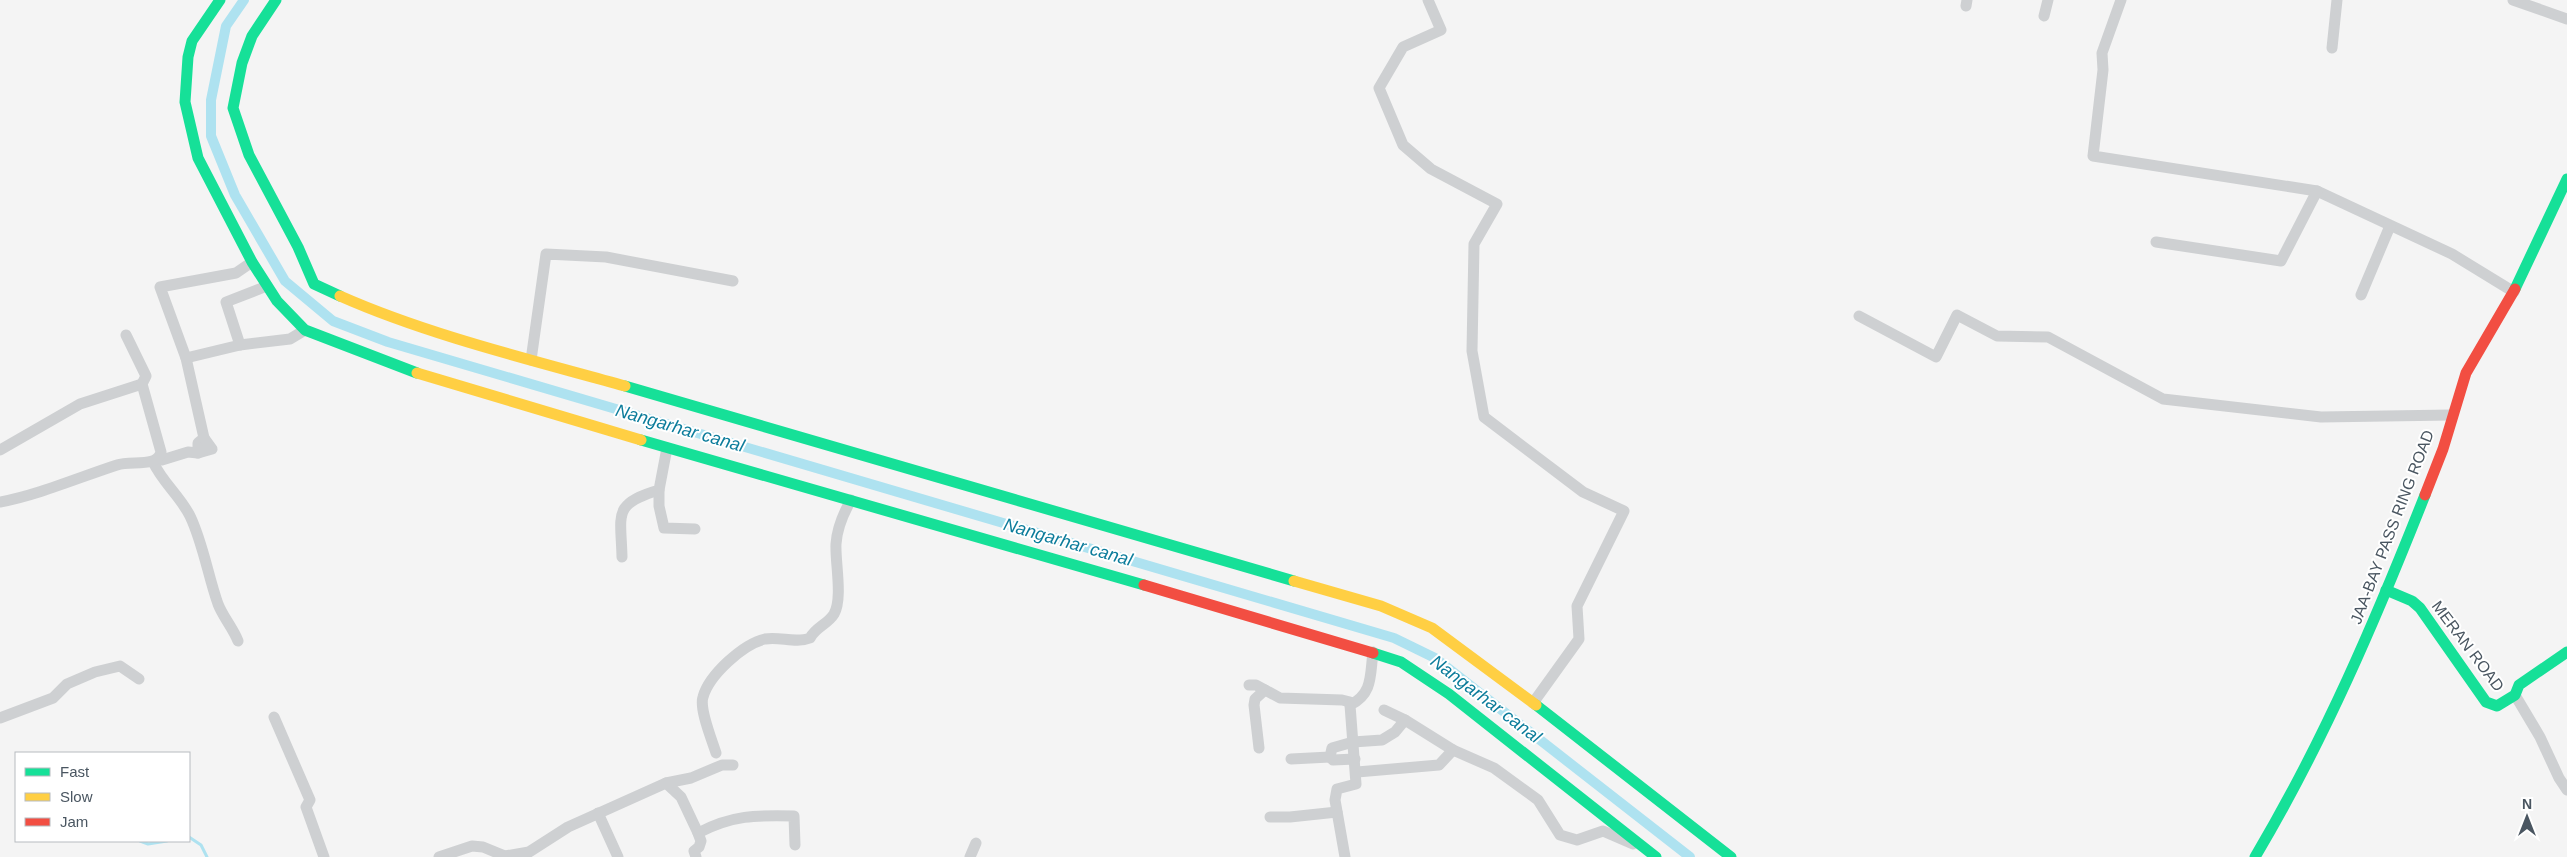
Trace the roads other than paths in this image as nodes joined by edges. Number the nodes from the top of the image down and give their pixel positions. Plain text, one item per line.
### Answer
1 (220, 0) edge
2 (276, 0) edge
3 (1428, 0) edge
4 (2048, 0) edge
5 (2121, 0) edge
6 (2337, 0) edge
7 (2513, 0) edge
8 (2044, 16) dead end
9 (2567, 19) edge
10 (2332, 48) dead end
11 (2567, 179) edge
12 (2317, 191) junction
13 (2390, 226) junction
14 (2156, 242) dead end
15 (252, 262) junction
16 (732, 281) dead end
17 (267, 286) junction
18 (2514, 292) junction
19 (2361, 295) dead end
20 (1860, 316) dead end
21 (305, 330) junction
22 (126, 335) dead end
23 (240, 345) junction
24 (186, 358) junction
25 (531, 360) junction
26 (142, 384) junction
27 (2451, 415) junction
28 (667, 448) junction
29 (0, 450) edge
30 (157, 460) junction
31 (659, 490) junction
32 (851, 500) junction
33 (0, 502) edge
34 (694, 528) dead end
35 (622, 557) dead end
36 (2386, 590) junction
37 (238, 641) dead end
38 (1374, 652) junction
39 (2567, 652) edge
40 (138, 679) dead end
41 (1249, 685) dead end
42 (1265, 690) junction
43 (2515, 696) junction
44 (1533, 703) junction
45 (1350, 705) junction
46 (1384, 710) dead end
47 (274, 717) dead end
48 (0, 718) edge
49 (1405, 720) junction
50 (1353, 742) junction
51 (1260, 748) dead end
52 (1453, 750) junction
53 (716, 753) dead end
54 (1330, 757) junction
55 (1291, 759) dead end
56 (1355, 759) junction
57 (732, 765) dead end
58 (1357, 772) junction
59 (666, 783) junction
60 (2567, 790) edge
61 (1337, 812) junction
62 (598, 814) junction
63 (1270, 817) dead end
64 (698, 833) junction
65 (976, 843) dead end
66 (795, 845) dead end
67 (1642, 847) junction
68 (324, 857) edge
69 (439, 857) edge
70 (618, 857) edge
71 (696, 857) edge
72 (970, 857) edge
73 (1345, 857) edge
74 (1656, 857) edge
75 (1731, 857) edge
76 (2255, 857) edge

1 - 15 main road
2 - 25 main road
3 - 44 street
4 - 8 street
5 - 12 street
6 - 10 street
7 - 9 street
11 - 18 main road, JAA-BAY PASS RING ROAD
12 - 13 street
12 - 14 street
13 - 18 street
13 - 19 street
15 - 17 main road
15 - 24 street
16 - 25 street
17 - 21 main road
17 - 23 street
18 - 27 main road, JAA-BAY PASS RING ROAD
20 - 27 street
21 - 23 street
21 - 28 main road
22 - 26 street
23 - 24 street
24 - 30 street
25 - 44 main road
26 - 29 street
26 - 30 street
27 - 36 main road, JAA-BAY PASS RING ROAD
28 - 31 street
28 - 32 main road
30 - 33 street
30 - 37 street
31 - 34 street
31 - 35 street
32 - 38 main road
32 - 53 street
36 - 43 main road, MERAN ROAD
36 - 76 main road, JAA-BAY PASS RING ROAD
38 - 45 street
38 - 67 main road
39 - 43 main road, MERAN ROAD
40 - 48 street
41 - 42 street
42 - 45 street
42 - 51 street
43 - 60 street
44 - 75 main road
45 - 50 street
46 - 49 street
47 - 68 street
49 - 50 street
49 - 52 street
50 - 54 street
50 - 56 street
52 - 58 street
52 - 67 street
54 - 55 street
54 - 56 street
56 - 58 street
57 - 59 street
58 - 61 street
59 - 62 street
59 - 64 street
61 - 63 street
61 - 73 street
62 - 69 street
62 - 70 street
64 - 66 street
64 - 71 street
65 - 72 street
67 - 74 main road

